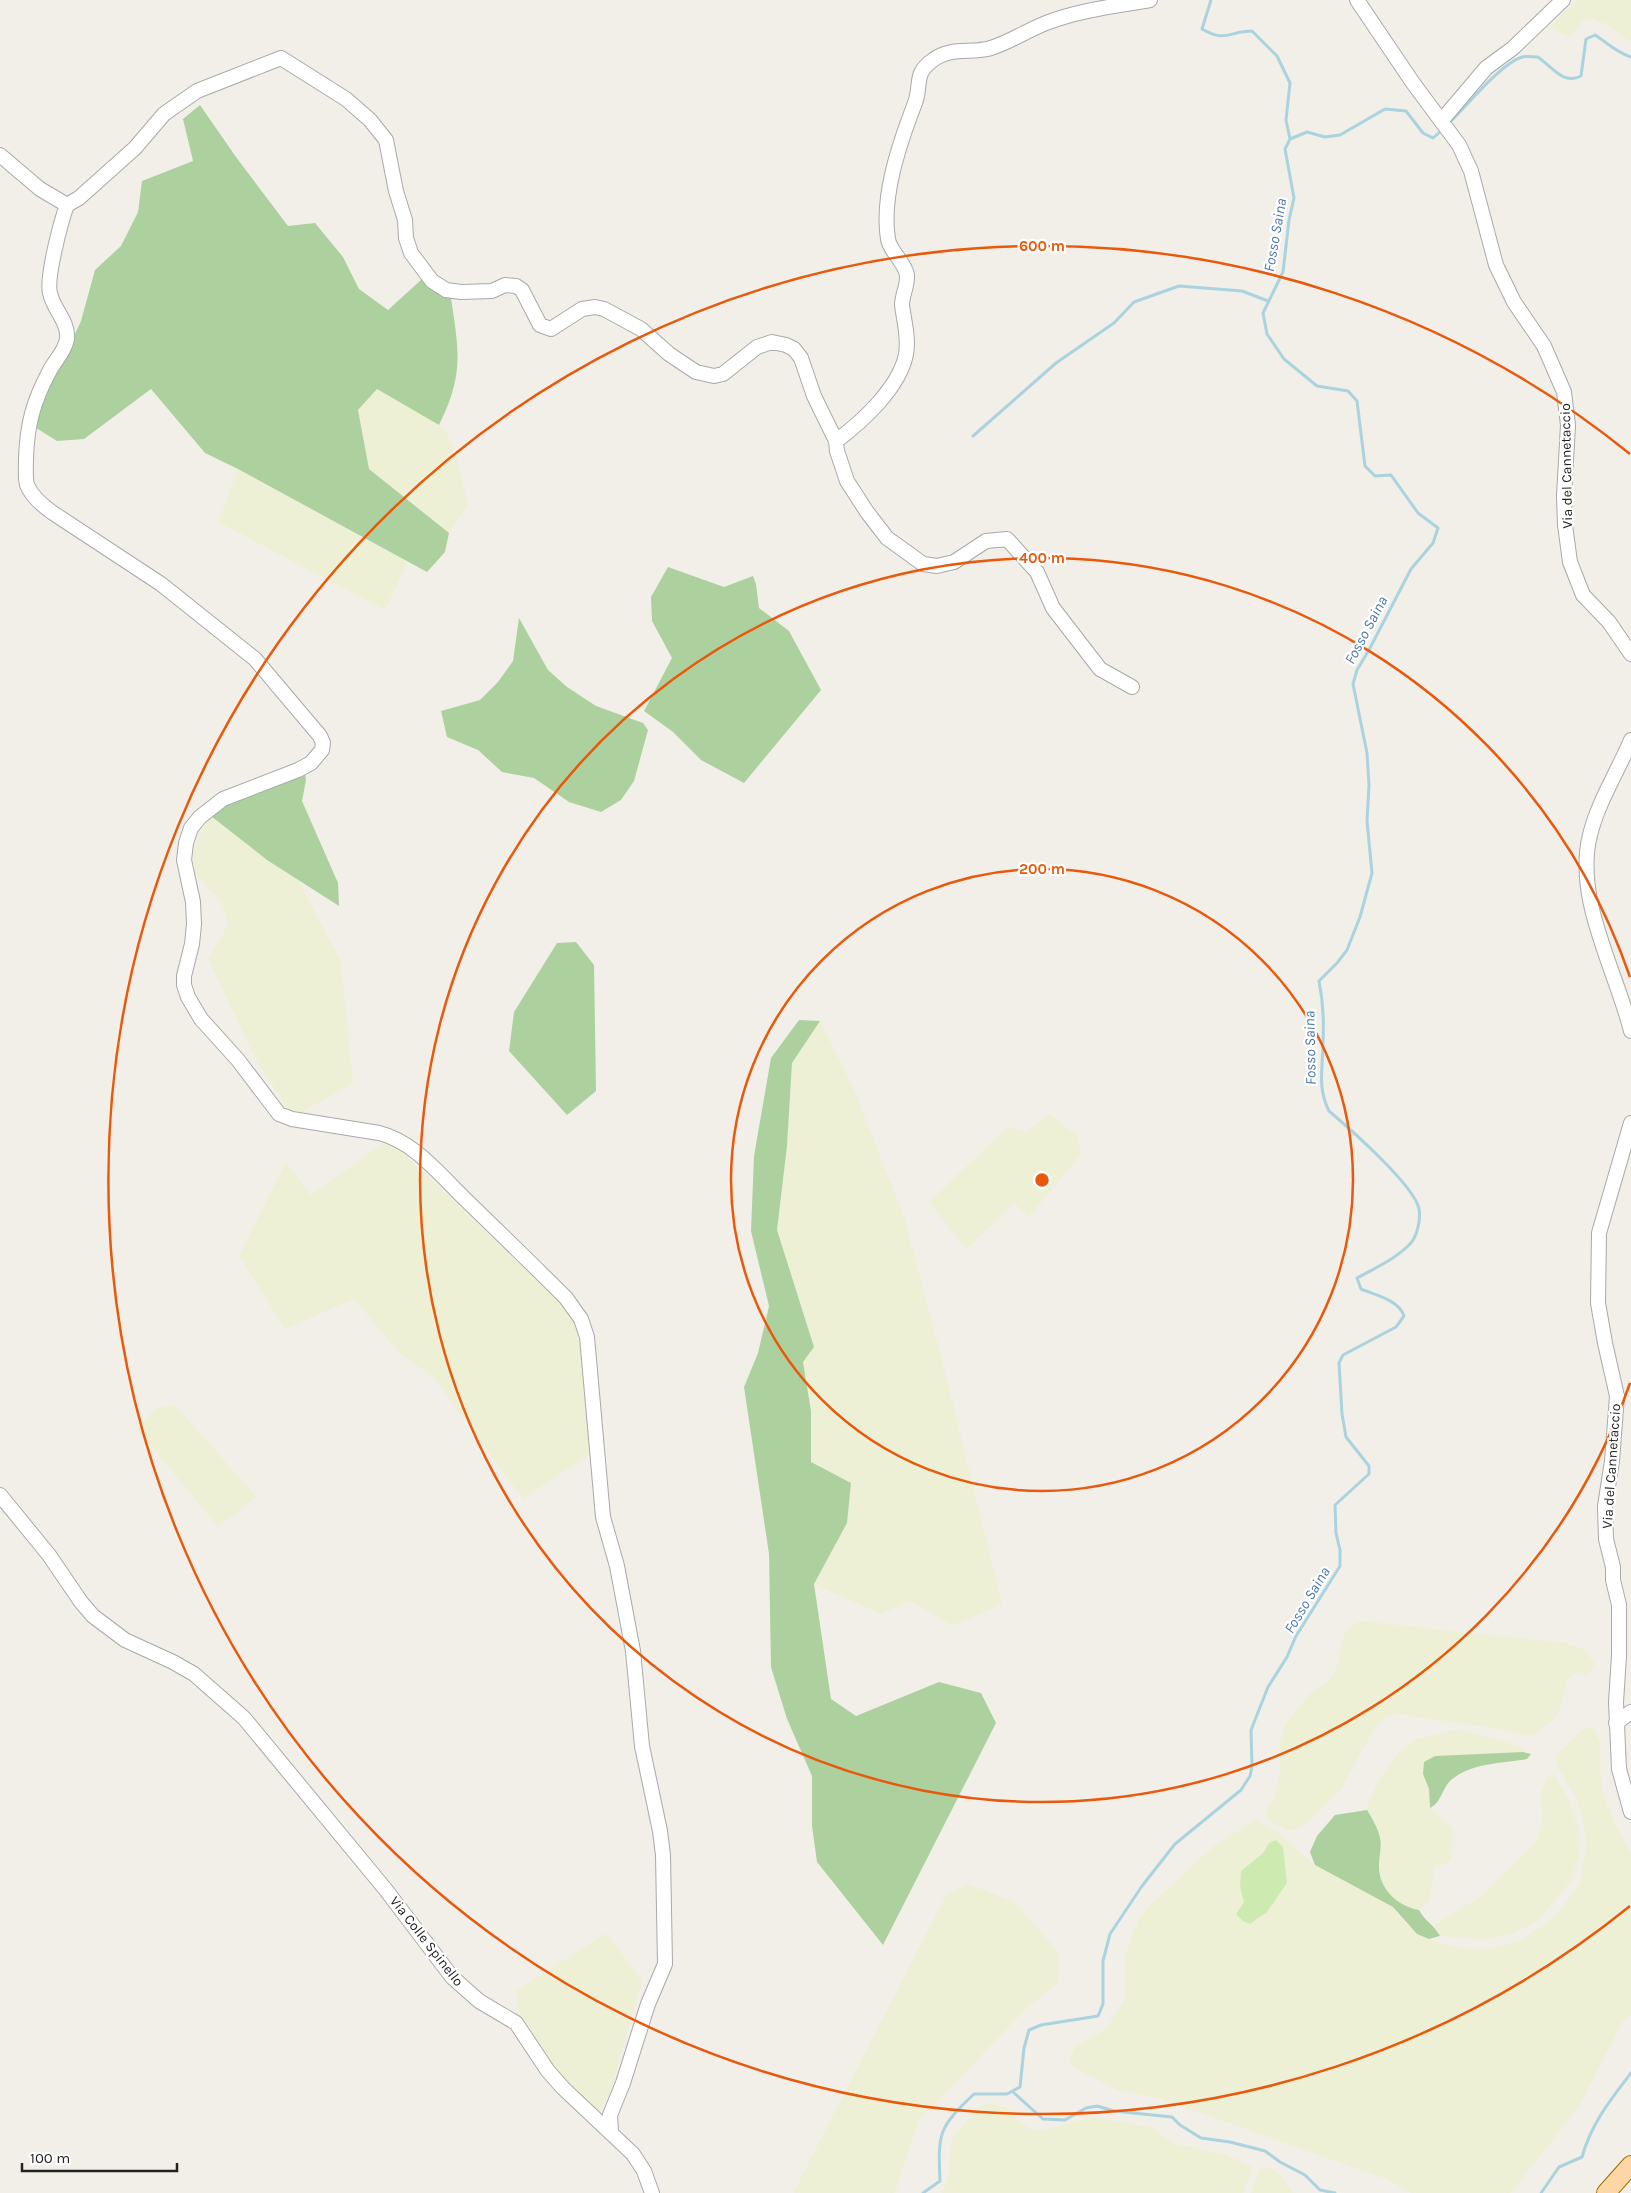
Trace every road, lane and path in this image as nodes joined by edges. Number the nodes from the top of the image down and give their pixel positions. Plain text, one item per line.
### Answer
1 (1150, 0) edge
2 (1357, 0) edge
3 (1563, 0) edge
4 (1442, 120) junction
5 (0, 155) edge
6 (67, 205) junction
7 (836, 441) junction
8 (1631, 654) edge
9 (1132, 687) dead end
10 (1631, 740) edge
11 (1631, 1031) edge
12 (1631, 1123) edge
13 (0, 1495) edge
14 (1631, 1712) edge
15 (1616, 1723) junction
16 (1631, 1812) edge
17 (611, 2132) junction
18 (1631, 2165) edge
19 (652, 2193) edge
20 (1606, 2193) edge

1 - 7 street
2 - 4 street
3 - 4 street
4 - 8 street, Via del Cannetaccio
5 - 6 street
6 - 7 street
6 - 17 street
7 - 9 street
10 - 11 street
12 - 15 street, Via del Cannetaccio
13 - 17 street, Via Colle Spinello
14 - 15 street
15 - 16 street, Via del Cannetaccio
17 - 19 street, Via Colle Spinello
18 - 20 main road

